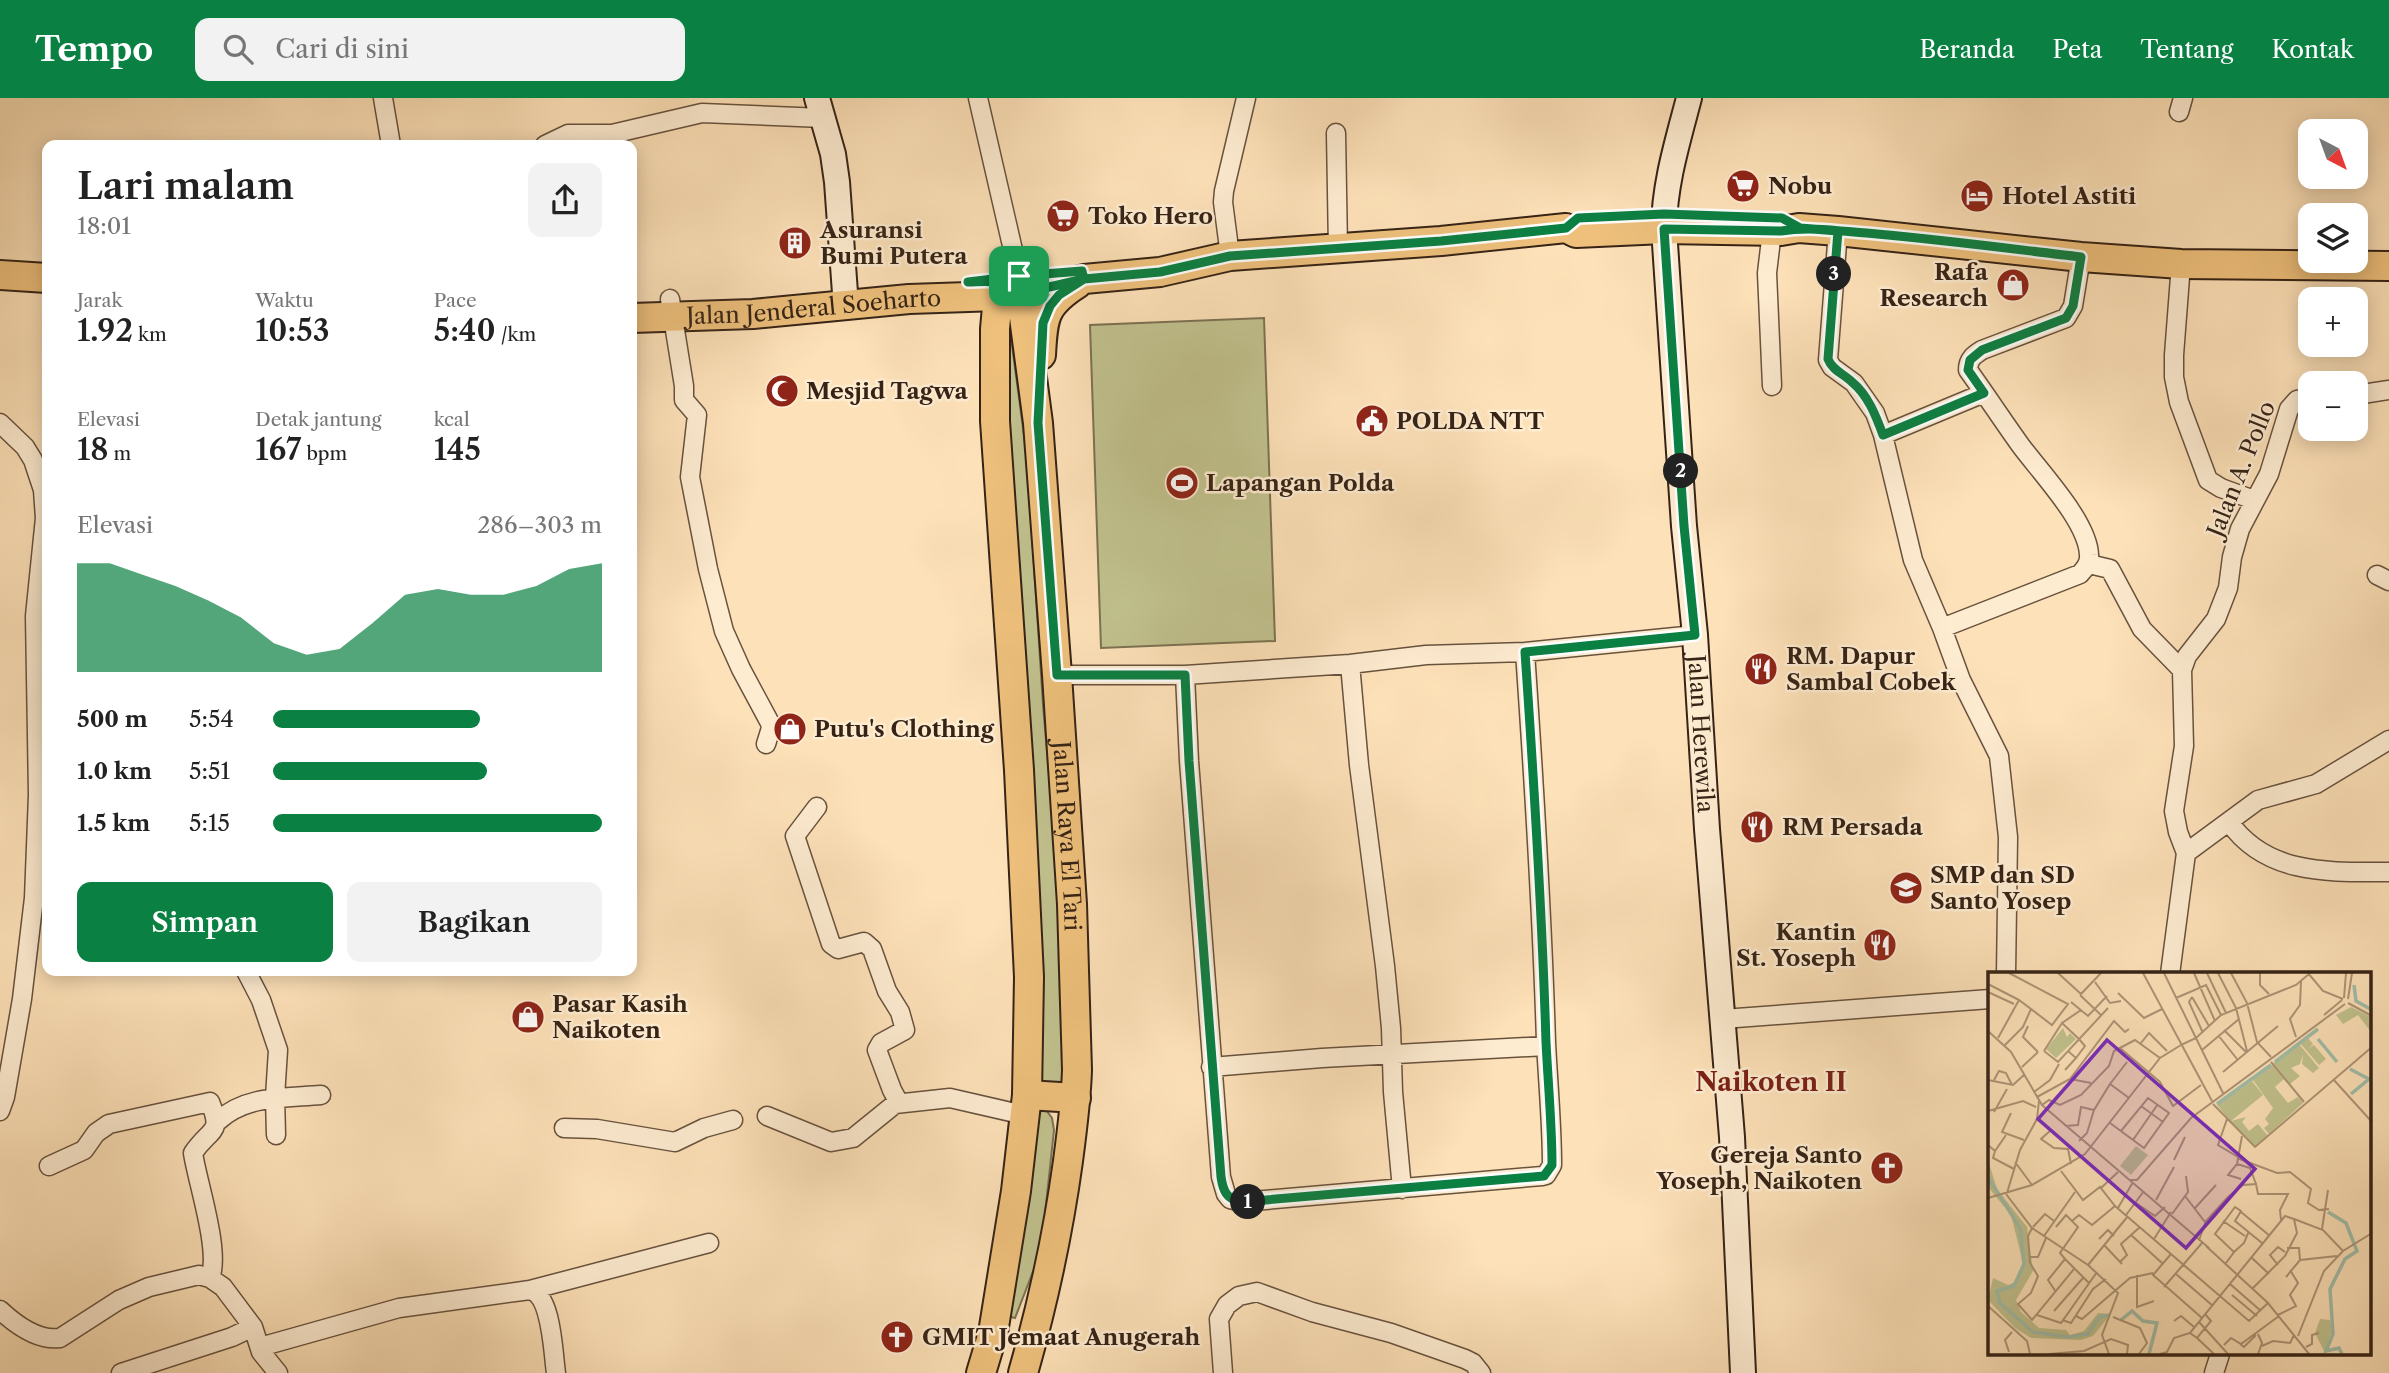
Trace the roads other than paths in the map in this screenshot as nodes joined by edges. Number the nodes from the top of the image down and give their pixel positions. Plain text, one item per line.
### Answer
1 (383, 98) edge
2 (978, 98) edge
3 (1246, 98) edge
4 (1689, 98) edge
5 (820, 108) edge
6 (1336, 133) dead end
7 (390, 140) edge
8 (555, 140) edge
9 (1664, 222) junction
10 (1786, 229) junction
11 (1838, 231) junction
12 (1338, 249) junction
13 (1230, 256) junction
14 (2081, 257) junction
15 (2180, 264) junction
16 (2389, 266) edge
17 (1076, 274) junction
18 (0, 275) edge
19 (42, 278) edge
20 (0, 288) edge
21 (1011, 288) junction
22 (960, 290) junction
23 (42, 291) edge
24 (845, 293) junction
25 (637, 302) edge
26 (672, 308) junction
27 (637, 317) edge
28 (1772, 386) dead end
29 (2389, 390) edge
30 (1984, 393) junction
31 (2368, 393) edge
32 (2298, 400) edge
33 (995, 421) junction
34 (0, 423) edge
35 (1038, 423) junction
36 (1883, 435) junction
37 (42, 483) edge
38 (2254, 500) junction
39 (2089, 564) junction
40 (42, 591) edge
41 (41, 616) edge
42 (1942, 628) junction
43 (1695, 635) junction
44 (1525, 652) junction
45 (1350, 664) junction
46 (2182, 670) junction
47 (1057, 675) junction
48 (1185, 675) junction
49 (42, 695) edge
50 (2389, 740) edge
51 (766, 744) dead end
52 (817, 807) dead end
53 (2229, 822) junction
54 (2186, 853) junction
55 (2389, 872) edge
56 (2006, 972) edge
57 (2170, 972) edge
58 (249, 976) edge
59 (1988, 999) edge
60 (1723, 1019) junction
61 (1546, 1046) junction
62 (1391, 1054) junction
63 (1211, 1067) junction
64 (275, 1093) junction
65 (321, 1095) dead end
66 (1076, 1098) junction
67 (899, 1103) junction
68 (1026, 1105) junction
69 (0, 1111) edge
70 (767, 1116) dead end
71 (733, 1120) dead end
72 (218, 1121) junction
73 (564, 1128) dead end
74 (276, 1135) dead end
75 (49, 1166) dead end
76 (1402, 1189) junction
77 (709, 1243) dead end
78 (210, 1278) junction
79 (530, 1290) junction
80 (0, 1310) edge
81 (253, 1328) junction
82 (993, 1333) junction
83 (1032, 1342) junction
84 (260, 1347) junction
85 (2219, 1356) edge
86 (121, 1373) edge
87 (278, 1373) edge
88 (556, 1373) edge
89 (981, 1373) edge
90 (1023, 1373) edge
91 (1223, 1373) edge
92 (1481, 1373) edge
93 (1743, 1373) edge
94 (2214, 1373) edge

1 - 7 street
2 - 21 street
3 - 13 street
4 - 9 main road, Jalan Herewila
5 - 8 street
5 - 24 main road
6 - 12 street
9 - 10 main road, Jalan Jenderal Soeharto
9 - 12 main road, Jalan Jenderal Soeharto
9 - 43 main road, Jalan Herewila
10 - 11 main road, Jalan Jenderal Soeharto
10 - 28 street
11 - 14 main road, Jalan Jenderal Soeharto
11 - 36 street
12 - 13 main road, Jalan Jenderal Soeharto
13 - 17 main road, Jalan Jenderal Soeharto
14 - 15 main road, Jalan Jenderal Soeharto
14 - 30 street
15 - 16 main road, Jalan Jenderal Soeharto
15 - 38 street
17 - 21 main road, Jalan Jenderal Soeharto
17 - 35 main road
18 - 19 main road
20 - 23 main road
21 - 22 main road, Jalan Jenderal Soeharto
21 - 33 main road, Jalan Raya El Tari
21 - 35 main road, Jalan Raya El Tari
22 - 24 main road, Jalan Jenderal Soeharto
22 - 26 main road, Jalan Jenderal Soeharto
22 - 33 main road
24 - 26 main road, Jalan Jenderal Soeharto
25 - 26 main road, Jalan Jenderal Soeharto
26 - 27 main road, Jalan Jenderal Soeharto
26 - 51 street
29 - 31 street
30 - 36 street
30 - 39 street
32 - 38 street, Jalan A. Pollo
33 - 68 main road, Jalan Raya El Tari
34 - 37 street
35 - 47 main road, Jalan Raya El Tari
36 - 42 street
38 - 46 street, Jalan A. Pollo
39 - 42 street
39 - 46 street
40 - 41 street
41 - 49 street
42 - 56 street
43 - 44 street
43 - 60 main road, Jalan Herewila
44 - 45 street
44 - 61 street
45 - 48 street
45 - 62 street
46 - 54 street
47 - 48 street
47 - 66 main road, Jalan Raya El Tari
48 - 63 street
49 - 69 street
50 - 53 street
52 - 67 street
53 - 54 street
53 - 55 street
54 - 57 street
58 - 64 street
59 - 60 street
60 - 93 main road, Jalan Herewila
61 - 62 street
61 - 76 street
62 - 63 street
62 - 76 street
63 - 76 street
64 - 65 street
64 - 72 street
64 - 74 street
66 - 68 main road
66 - 83 main road, Jalan Raya El Tari
67 - 68 street
67 - 70 street
68 - 82 main road, Jalan Raya El Tari
71 - 73 street
72 - 75 street
72 - 78 street
77 - 79 street
78 - 80 street
78 - 81 street
79 - 84 street
79 - 88 street
81 - 84 street
81 - 86 street
82 - 83 main road
82 - 89 main road, Jalan Raya El Tari
83 - 90 main road, Jalan Raya El Tari
84 - 87 street
85 - 94 street
91 - 92 street

